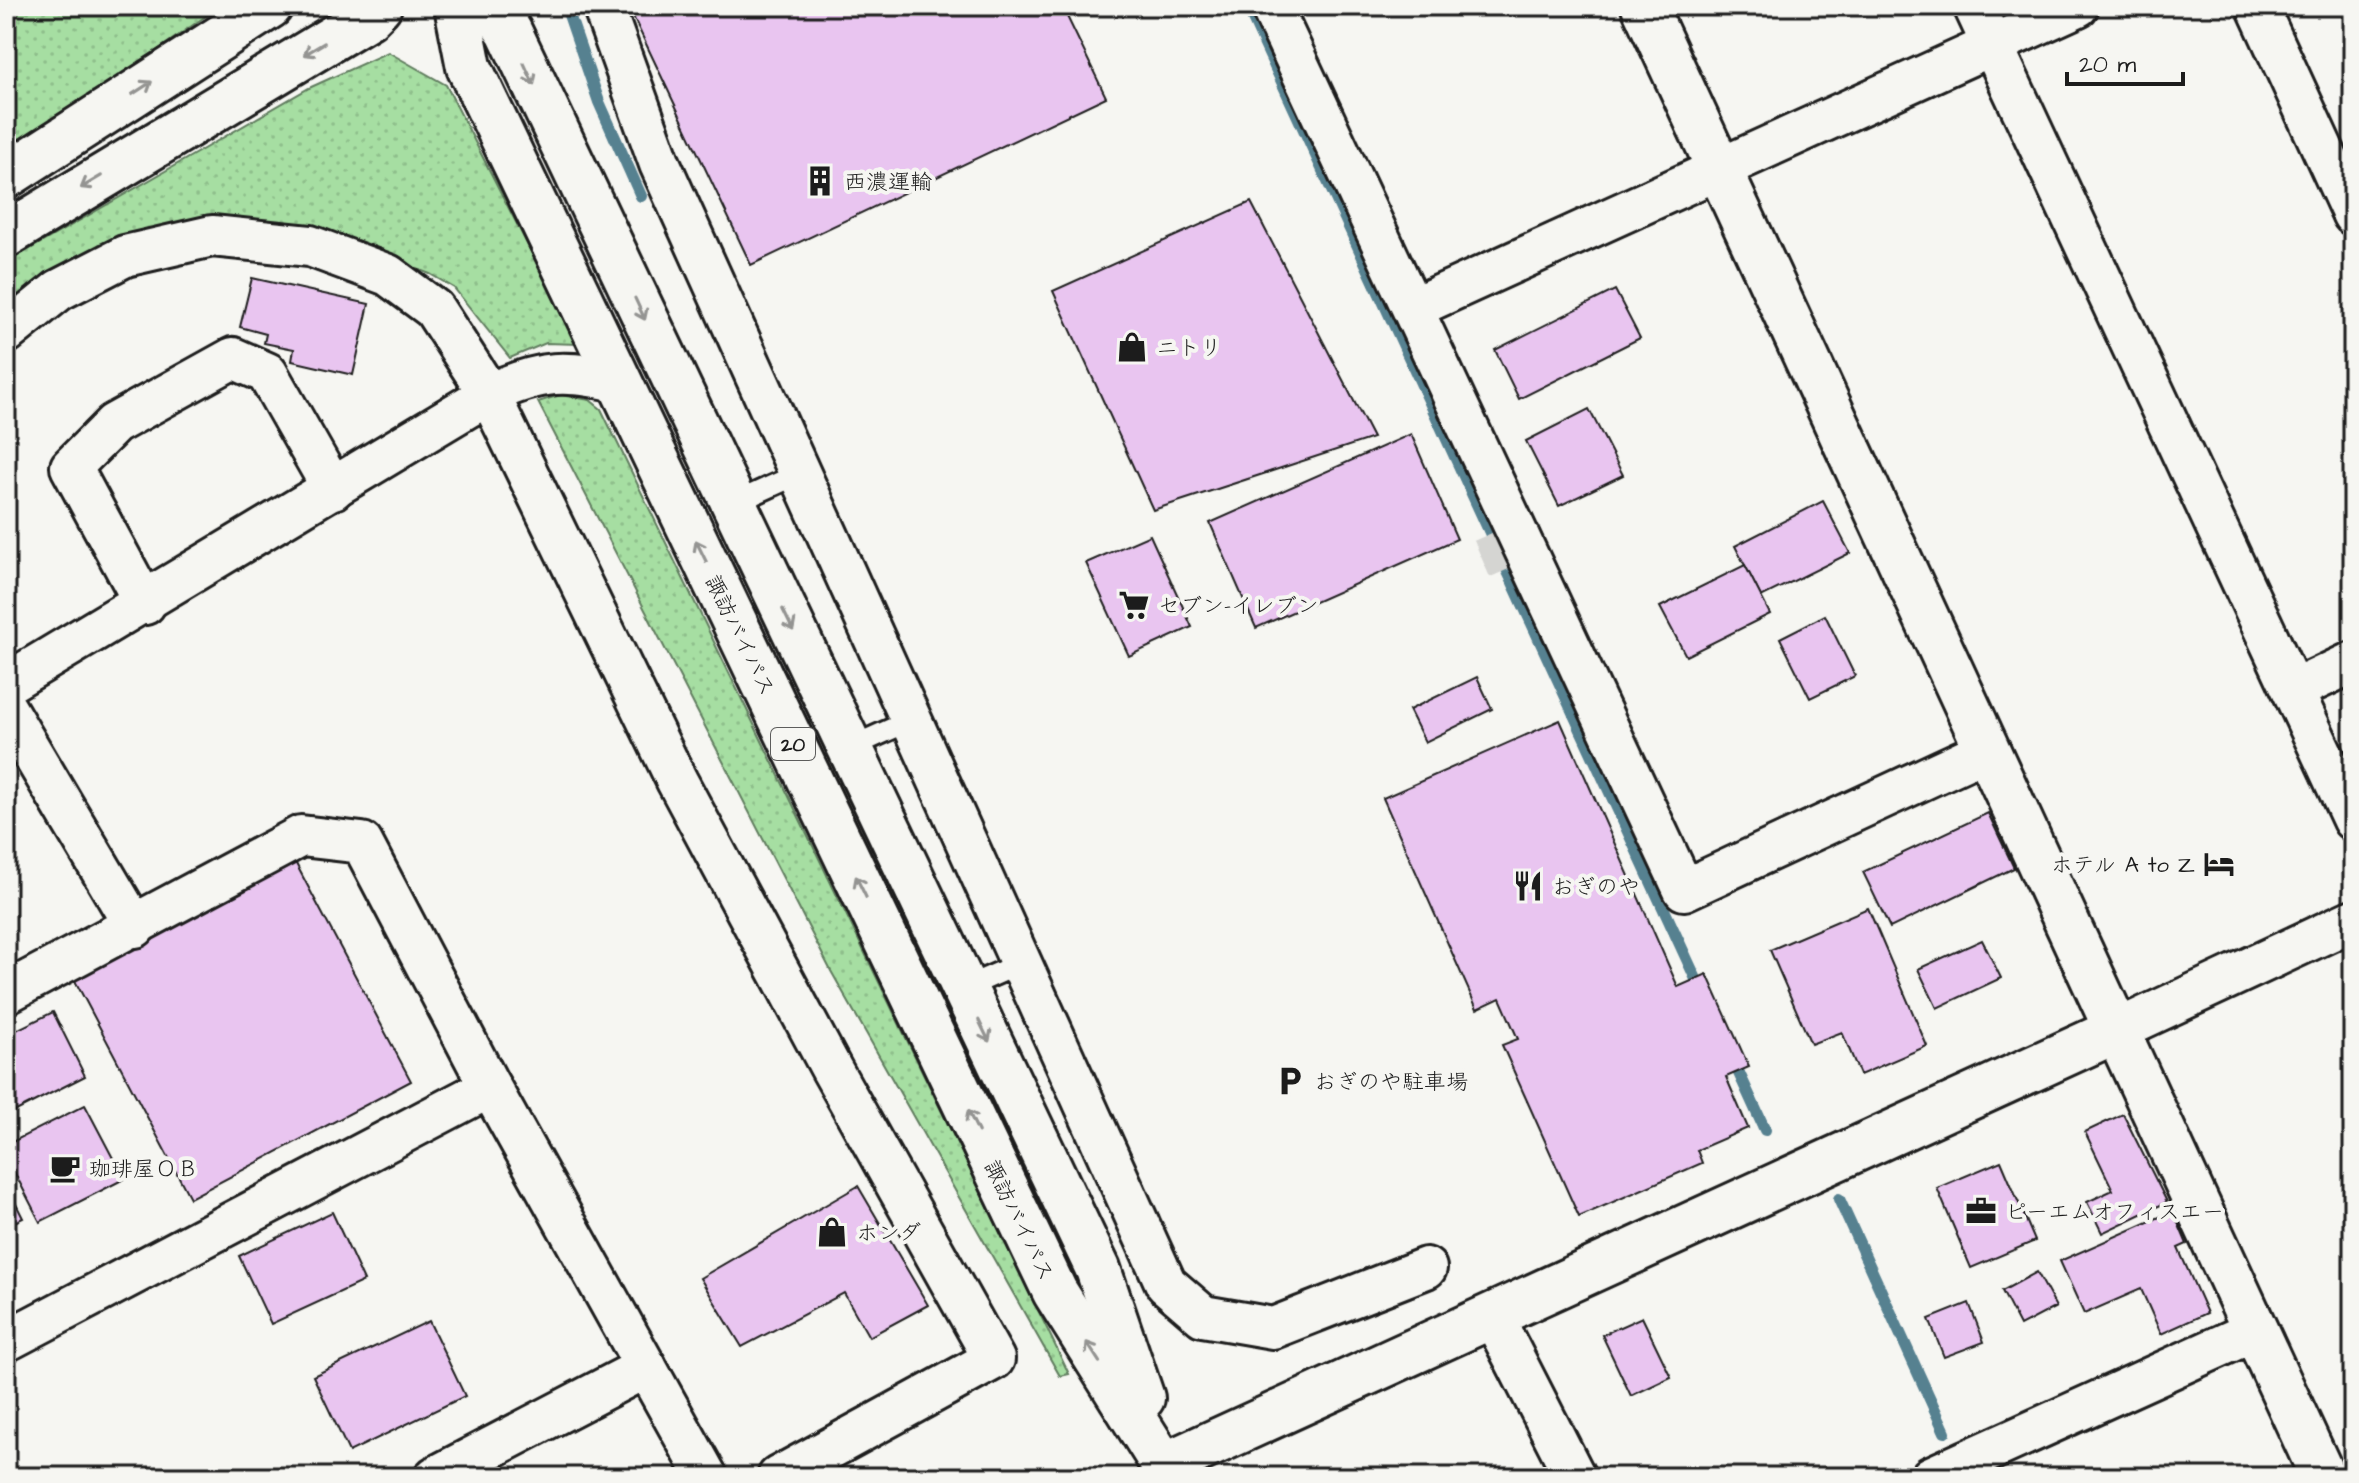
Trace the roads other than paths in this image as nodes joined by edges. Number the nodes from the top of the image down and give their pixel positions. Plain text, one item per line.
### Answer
1 (270, 6) edge
2 (379, 6) edge
3 (457, 6) edge
4 (491, 6) edge
5 (603, 6) edge
6 (1271, 6) edge
7 (1644, 6) edge
8 (1974, 6) edge
9 (2078, 6) edge
10 (2257, 6) edge
11 (1992, 45) junction
12 (1720, 170) junction
13 (6, 176) edge
14 (2353, 215) edge
15 (6, 235) edge
16 (1413, 308) junction
17 (6, 333) edge
18 (621, 382) junction
19 (489, 394) junction
20 (808, 470) junction
21 (333, 489) junction
22 (732, 504) junction
23 (145, 604) junction
24 (2353, 662) edge
25 (6, 684) edge
26 (2294, 690) junction
27 (6, 709) edge
28 (918, 717) junction
29 (849, 748) junction
30 (1986, 750) junction
31 (2353, 820) edge
32 (2353, 920) edge
33 (135, 927) junction
34 (1027, 960) junction
35 (964, 988) junction
36 (6, 993) edge
37 (2115, 1031) junction
38 (490, 1087) junction
39 (1426, 1268) dead end
40 (1492, 1315) junction
41 (2256, 1330) junction
42 (6, 1341) edge
43 (646, 1367) junction
44 (1159, 1473) edge
45 (1936, 1476) edge
46 (435, 1477) edge
47 (707, 1477) edge
48 (778, 1477) edge
49 (1575, 1477) edge
50 (2323, 1477) edge

13 -> 1 main road
2 -> 15 main road
3 - 18 main road, 諏訪バイパス / 20
4 -> 22 main road, 20
5 - 20 street
6 - 16 street
7 - 12 main road
8 - 11 street
9 - 11 street
10 - 14 street
11 - 12 street
11 - 26 street
12 - 16 street
12 - 30 main road
16 - 30 street
17 - 19 street
18 - 19 street
44 -> 18 main road, 諏訪バイパス / 20
19 - 21 street
19 - 48 street
20 - 22 lane
20 - 28 street
21 - 23 street
21 - 23 street
22 -> 29 main road, 20
23 - 25 street
24 - 26 street
26 - 31 street
27 - 33 street
28 - 29 lane
28 - 34 street
29 - 35 main road, 20
30 - 37 main road
32 - 37 street
33 - 36 street
33 - 38 street
34 - 35 lane
34 - 39 street
35 -> 44 main road, 20
37 - 40 main road
37 - 41 main road
38 - 42 street
38 - 43 street
40 - 44 main road
40 - 49 street
41 - 45 street
41 - 50 main road
43 - 46 street
43 - 47 street

